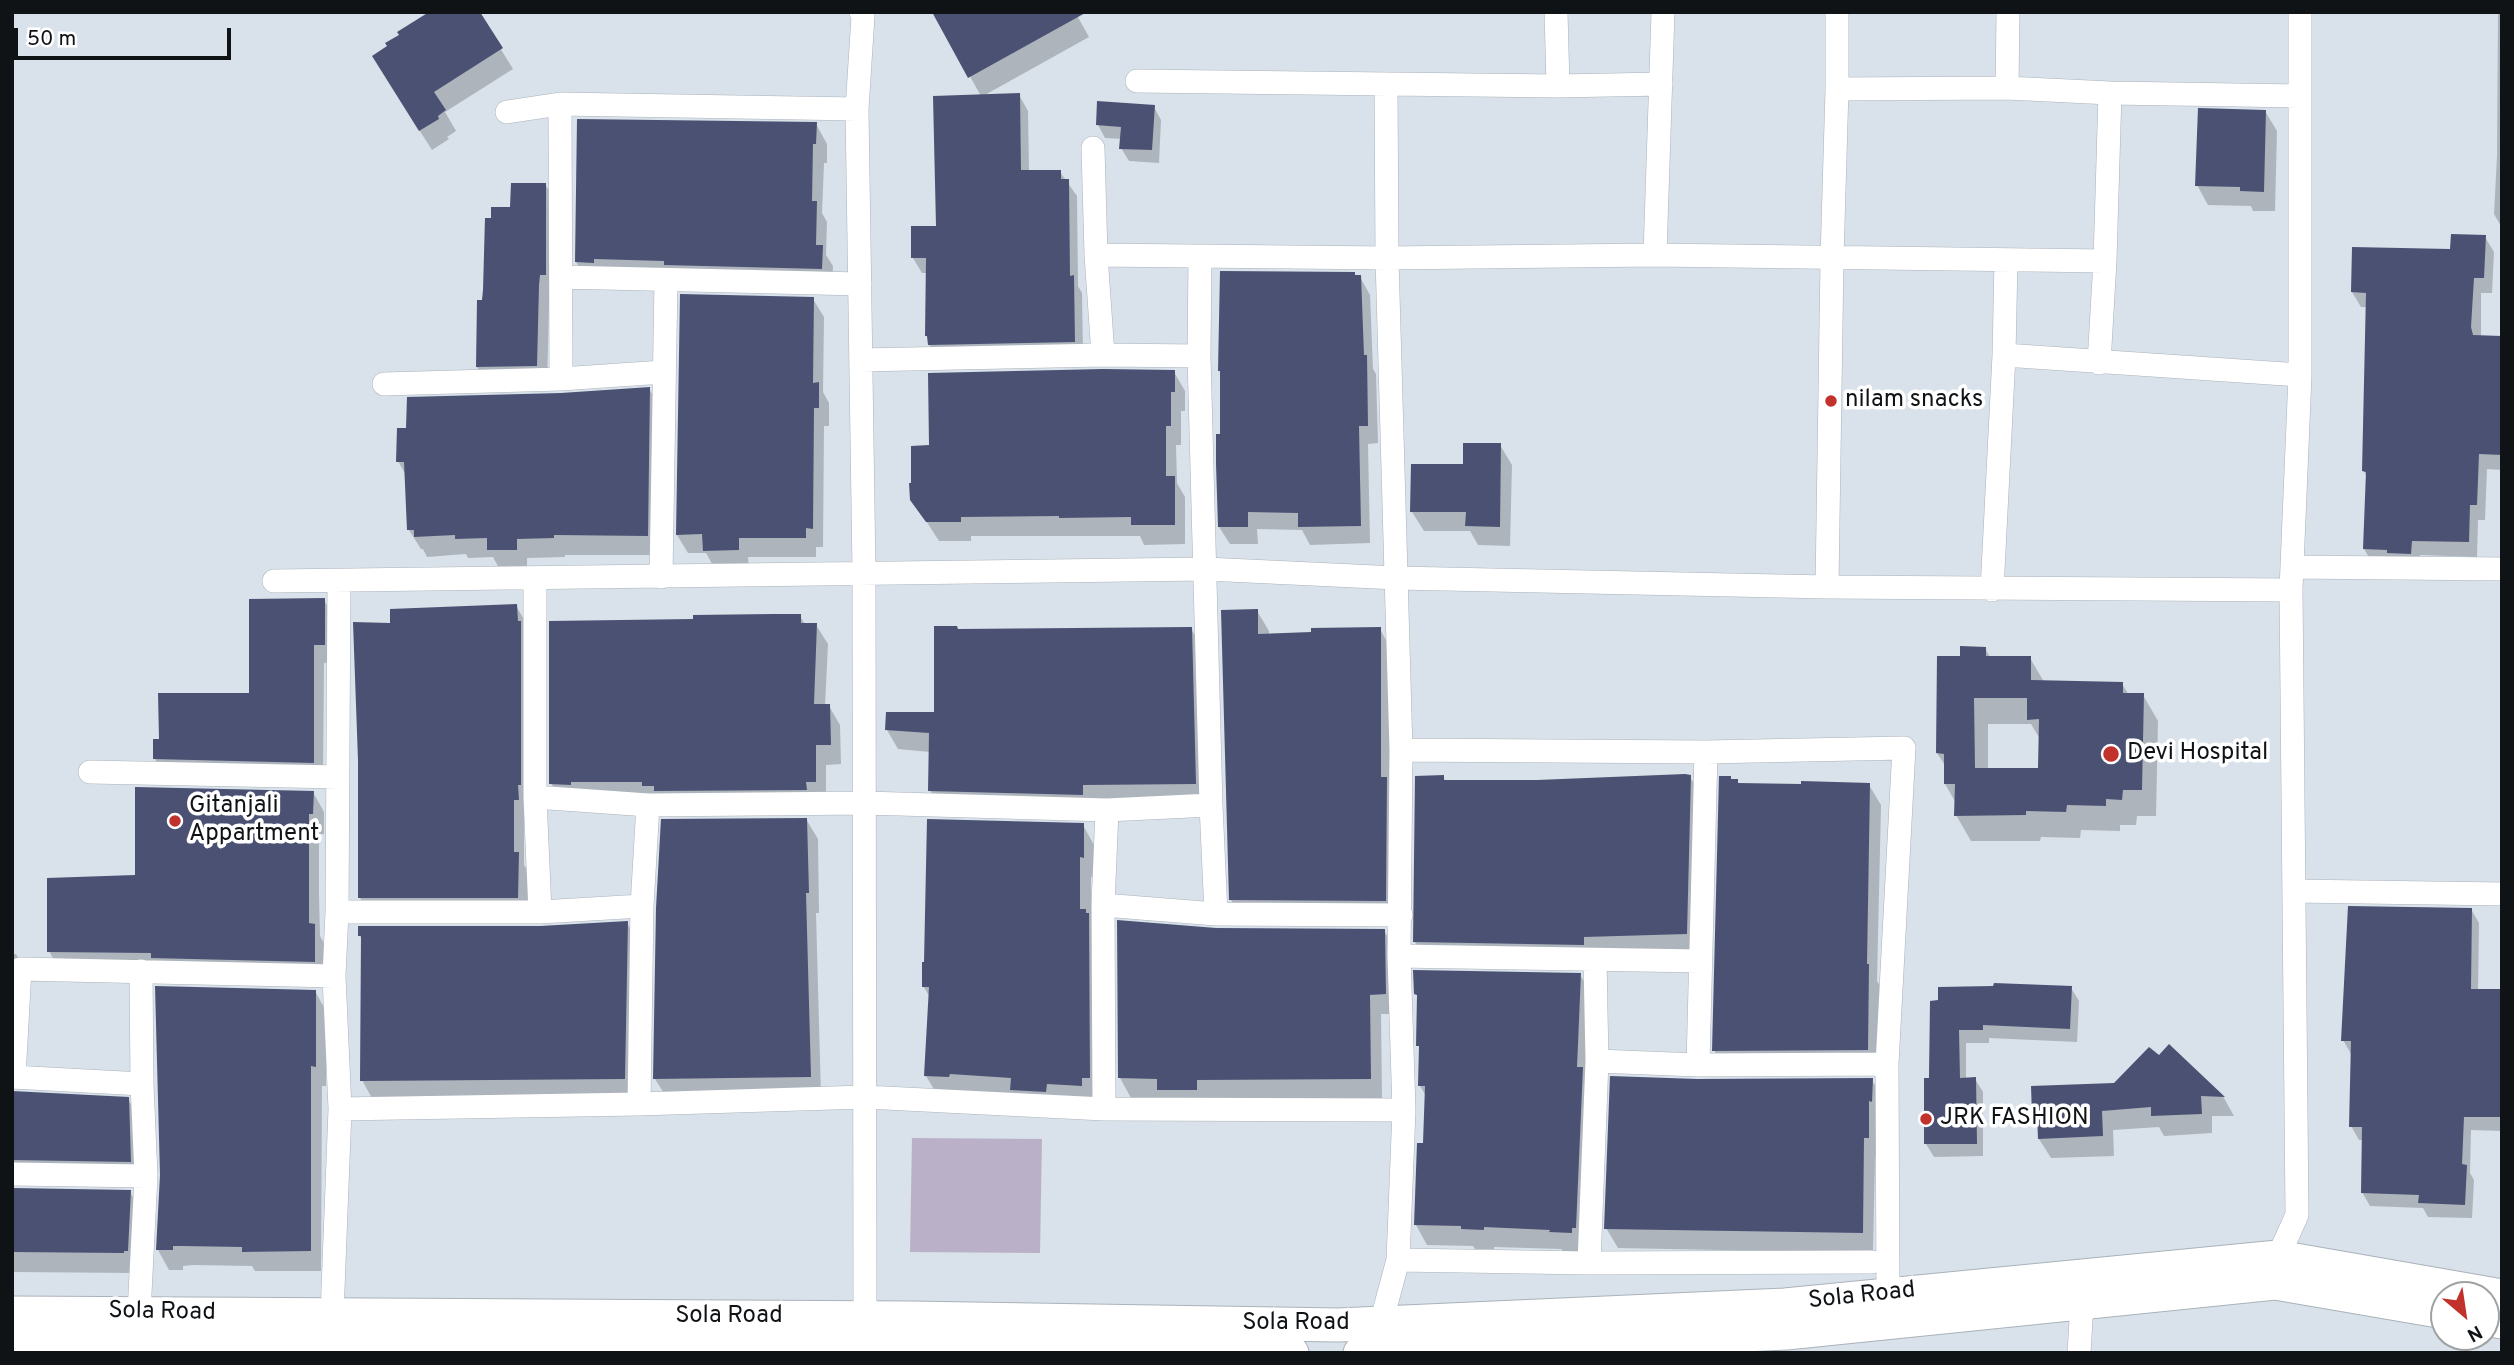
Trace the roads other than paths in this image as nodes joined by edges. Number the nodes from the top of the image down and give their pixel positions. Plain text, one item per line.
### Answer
1 (861, 12) edge
2 (1556, 12) edge
3 (1663, 12) edge
4 (1837, 12) edge
5 (2008, 12) edge
6 (2300, 12) edge
7 (1137, 81) dead end
8 (1385, 84) junction
9 (1661, 84) junction
10 (1558, 86) junction
11 (2007, 88) junction
12 (1837, 89) junction
13 (2110, 93) junction
14 (2300, 96) junction
15 (560, 104) junction
16 (857, 109) junction
17 (507, 112) dead end
18 (1093, 148) dead end
19 (1096, 255) junction
20 (1655, 255) junction
21 (1200, 257) junction
22 (1387, 258) junction
23 (1832, 259) junction
24 (2006, 260) junction
25 (2105, 261) junction
26 (561, 277) junction
27 (666, 279) junction
28 (860, 284) junction
29 (1103, 355) junction
30 (2004, 355) junction
31 (1199, 356) junction
32 (861, 360) junction
33 (2099, 363) junction
34 (663, 372) junction
35 (2300, 375) junction
36 (561, 379) junction
37 (384, 384) dead end
38 (1206, 569) junction
39 (2502, 569) edge
40 (864, 572) junction
41 (661, 577) junction
42 (1397, 578) junction
43 (535, 579) junction
44 (2292, 579) junction
45 (274, 581) dead end
46 (339, 581) junction
47 (1827, 587) junction
48 (1992, 590) junction
49 (1401, 750) junction
50 (1706, 752) junction
51 (90, 772) dead end
52 (338, 777) junction
53 (535, 797) junction
54 (865, 803) junction
55 (648, 805) junction
56 (1211, 805) junction
57 (1107, 810) junction
58 (2294, 891) junction
59 (2502, 894) edge
60 (1103, 905) junction
61 (642, 906) junction
62 (337, 912) junction
63 (540, 912) junction
64 (1216, 914) junction
65 (1401, 915) junction
66 (1399, 956) junction
67 (1595, 960) junction
68 (1699, 961) junction
69 (141, 971) junction
70 (334, 976) junction
71 (1597, 1061) junction
72 (1887, 1064) junction
73 (1698, 1065) junction
74 (13, 1077) edge
75 (142, 1084) junction
76 (865, 1097) junction
77 (639, 1104) junction
78 (340, 1110) junction
79 (1104, 1110) junction
80 (1404, 1110) junction
81 (12, 1174) edge
82 (146, 1176) junction
83 (1398, 1260) junction
84 (1872, 1262) dead end
85 (1589, 1263) junction
86 (2276, 1270) junction
87 (1888, 1295) junction
88 (2502, 1296) edge
89 (2082, 1303) junction
90 (2430, 1308) edge
91 (12, 1313) edge
92 (139, 1313) junction
93 (331, 1315) junction
94 (865, 1318) junction
95 (1381, 1323) junction
96 (82, 1325) junction
97 (12, 1338) edge
98 (1537, 1349) edge
99 (1292, 1353) edge
100 (1360, 1353) edge
101 (2079, 1353) edge

1 - 16 street
2 - 10 street
3 - 9 street
4 - 12 street
5 - 11 street
6 - 14 street
7 - 8 street
8 - 10 street
8 - 22 street
9 - 10 street
9 - 20 street
11 - 12 street
11 - 13 street
12 - 23 street
13 - 14 street
13 - 25 street
14 - 35 street
15 - 16 street
15 - 17 street
15 - 26 street
16 - 28 street
18 - 19 street
19 - 21 street
19 - 29 street
20 - 22 street
20 - 23 street
21 - 22 street
21 - 31 street
22 - 42 street
23 - 24 street
23 - 47 street
24 - 25 street
24 - 30 street
25 - 33 street
26 - 27 street
26 - 36 street
27 - 28 street
27 - 34 street
28 - 32 street
29 - 31 street
29 - 32 street
30 - 33 street
30 - 48 street
31 - 38 street
32 - 40 street
33 - 35 street
34 - 36 street
34 - 41 street
35 - 44 street
36 - 37 street
38 - 40 street
38 - 42 street
38 - 56 street
39 - 44 street
40 - 41 street
40 - 54 street
41 - 43 street
42 - 47 street
42 - 49 street
43 - 46 street
43 - 53 street
44 - 48 street
44 - 58 street
45 - 46 street
46 - 52 street
47 - 48 street
49 - 50 street
49 - 65 street
50 - 68 street
50 - 72 street
51 - 52 street
52 - 62 street
53 - 55 street
53 - 63 street
54 - 55 street
54 - 57 street
54 - 76 street
55 - 61 street
56 - 57 street
56 - 64 street
57 - 60 street
58 - 59 street
58 - 86 street
60 - 64 street
60 - 79 street
61 - 63 street
61 - 77 street
62 - 63 street
62 - 70 street
64 - 65 street
65 - 66 street
66 - 67 street
66 - 80 street
67 - 68 street
67 - 71 street
68 - 73 street
69 - 70 street
69 - 74 street
69 - 75 street
70 - 78 street
71 - 73 street
71 - 85 street
72 - 73 street
72 - 87 street
74 - 75 street
75 - 82 street
76 - 77 street
76 - 79 street
76 - 94 street
77 - 78 street
78 - 93 street
79 - 80 street
80 - 83 street
81 - 82 street
82 - 92 street
83 - 85 street
83 - 95 street
84 - 85 street
86 - 87 main road, Sola Road
86 - 88 main road, Sola Road
86 - 89 main road, Sola Road
86 - 90 main road, Sola Road
87 - 95 main road, Sola Road
89 - 98 main road, Sola Road
89 - 101 street
91 - 96 main road
92 - 93 main road, Sola Road
92 - 96 main road, Sola Road
93 - 94 main road, Sola Road
94 - 95 main road, Sola Road
96 - 97 main road
96 - 99 main road, Sola Road
98 - 100 main road, Sola Road

